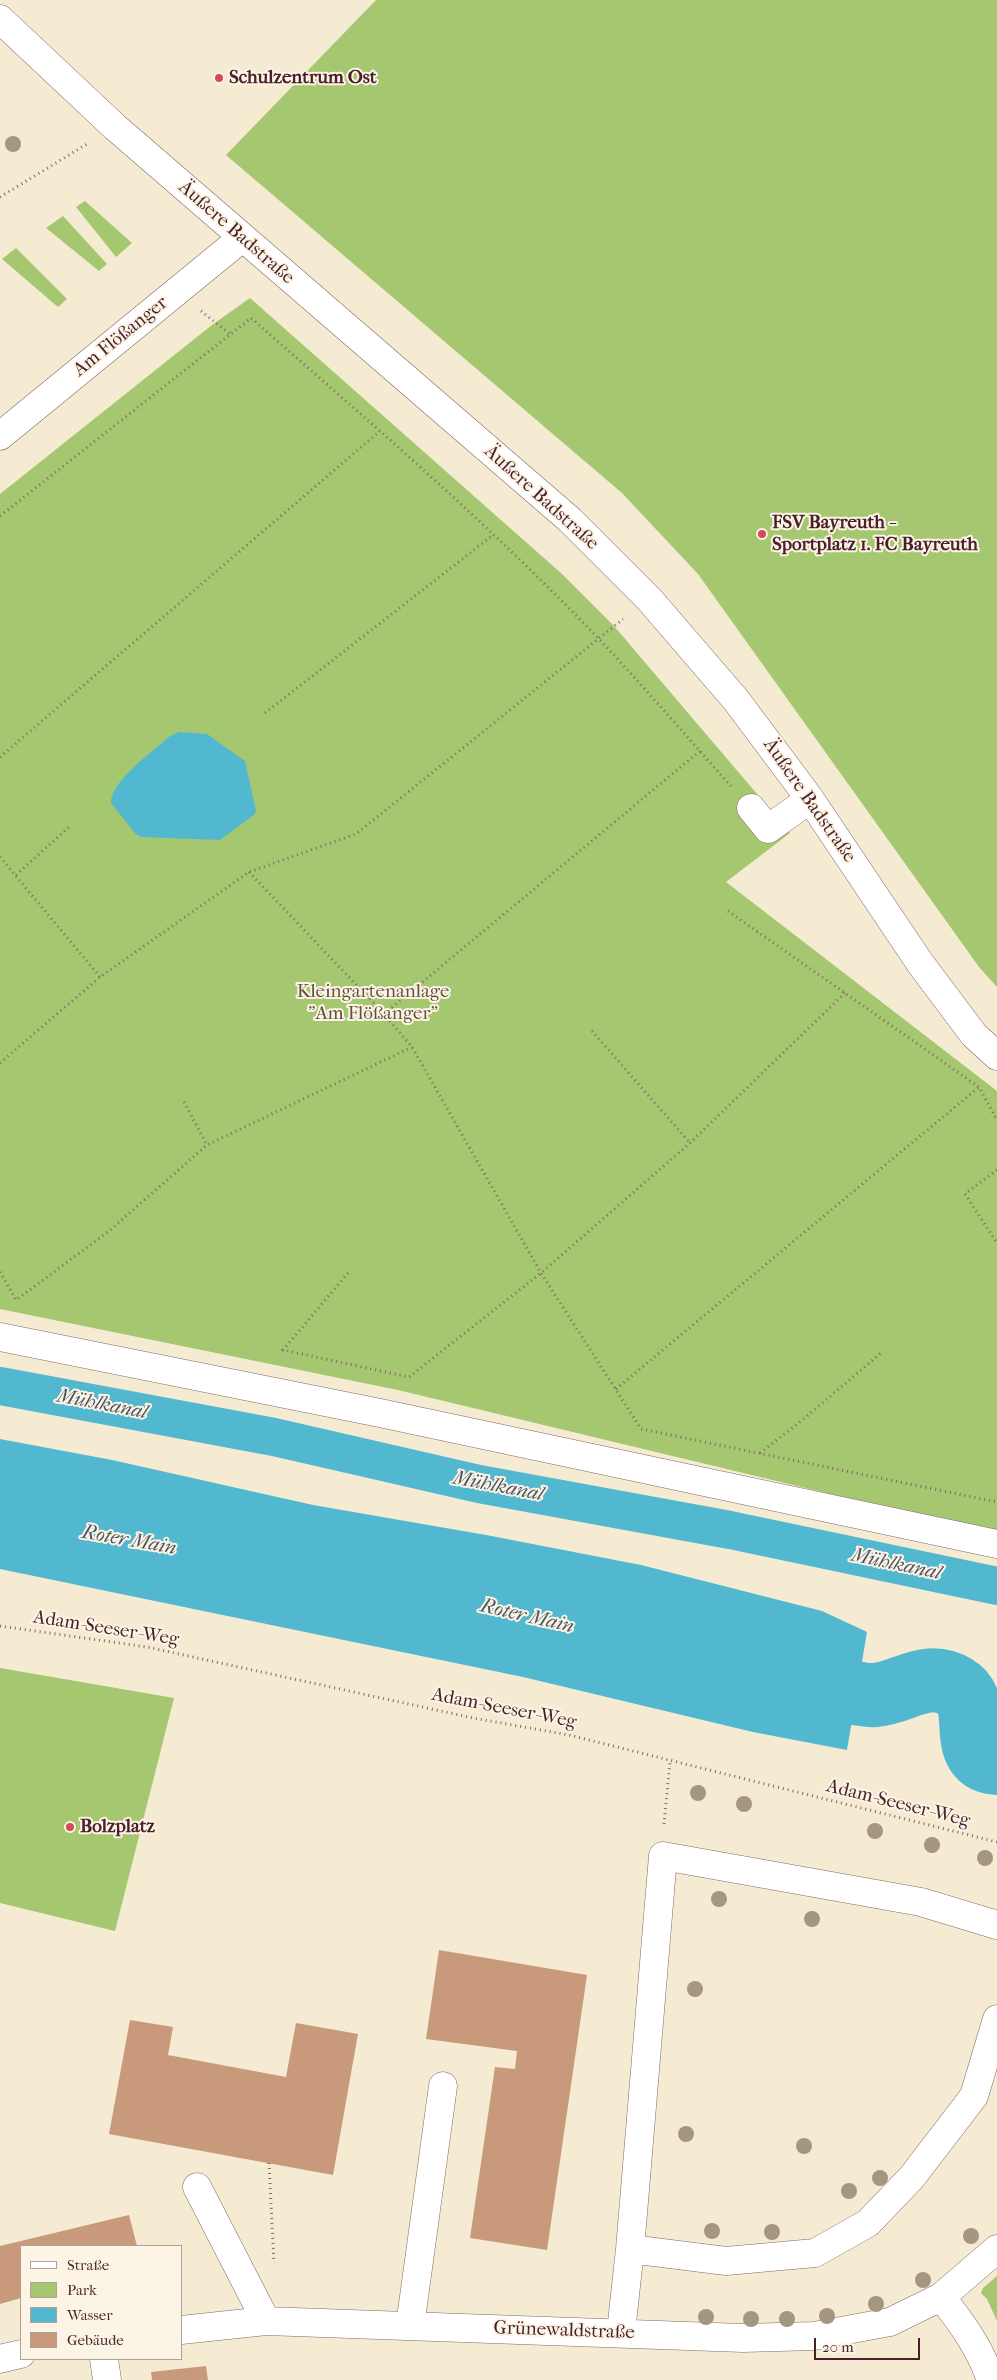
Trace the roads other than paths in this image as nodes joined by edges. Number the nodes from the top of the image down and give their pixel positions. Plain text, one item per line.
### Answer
1 (0, 19) edge
2 (242, 238) junction
3 (0, 436) edge
4 (810, 799) junction
5 (751, 808) road end
6 (997, 1056) edge
7 (0, 1337) edge
8 (997, 1544) edge
9 (997, 1925) edge
10 (997, 2019) edge
11 (443, 2086) dead end
12 (197, 2187) dead end
13 (997, 2248) edge
14 (630, 2249) junction
15 (941, 2297) junction
16 (266, 2321) junction
17 (410, 2326) junction
18 (182, 2330) edge
19 (621, 2332) junction
20 (20, 2354) edge
21 (0, 2360) edge
22 (104, 2360) edge
23 (107, 2380) edge
24 (991, 2380) edge

1 - 2 street, Äußere Badstraße
2 - 3 street, Am Flößanger
2 - 4 street, Äußere Badstraße
4 - 5 street
4 - 6 street, Äußere Badstraße
7 - 8 street
9 - 14 street
10 - 14 street
11 - 17 street
12 - 16 street
13 - 15 street, Grünewaldstraße
14 - 19 street
15 - 19 street, Grünewaldstraße
15 - 24 street
16 - 17 street, Grünewaldstraße
16 - 18 street, Grünewaldstraße
17 - 19 street, Grünewaldstraße
20 - 21 street
22 - 23 street

